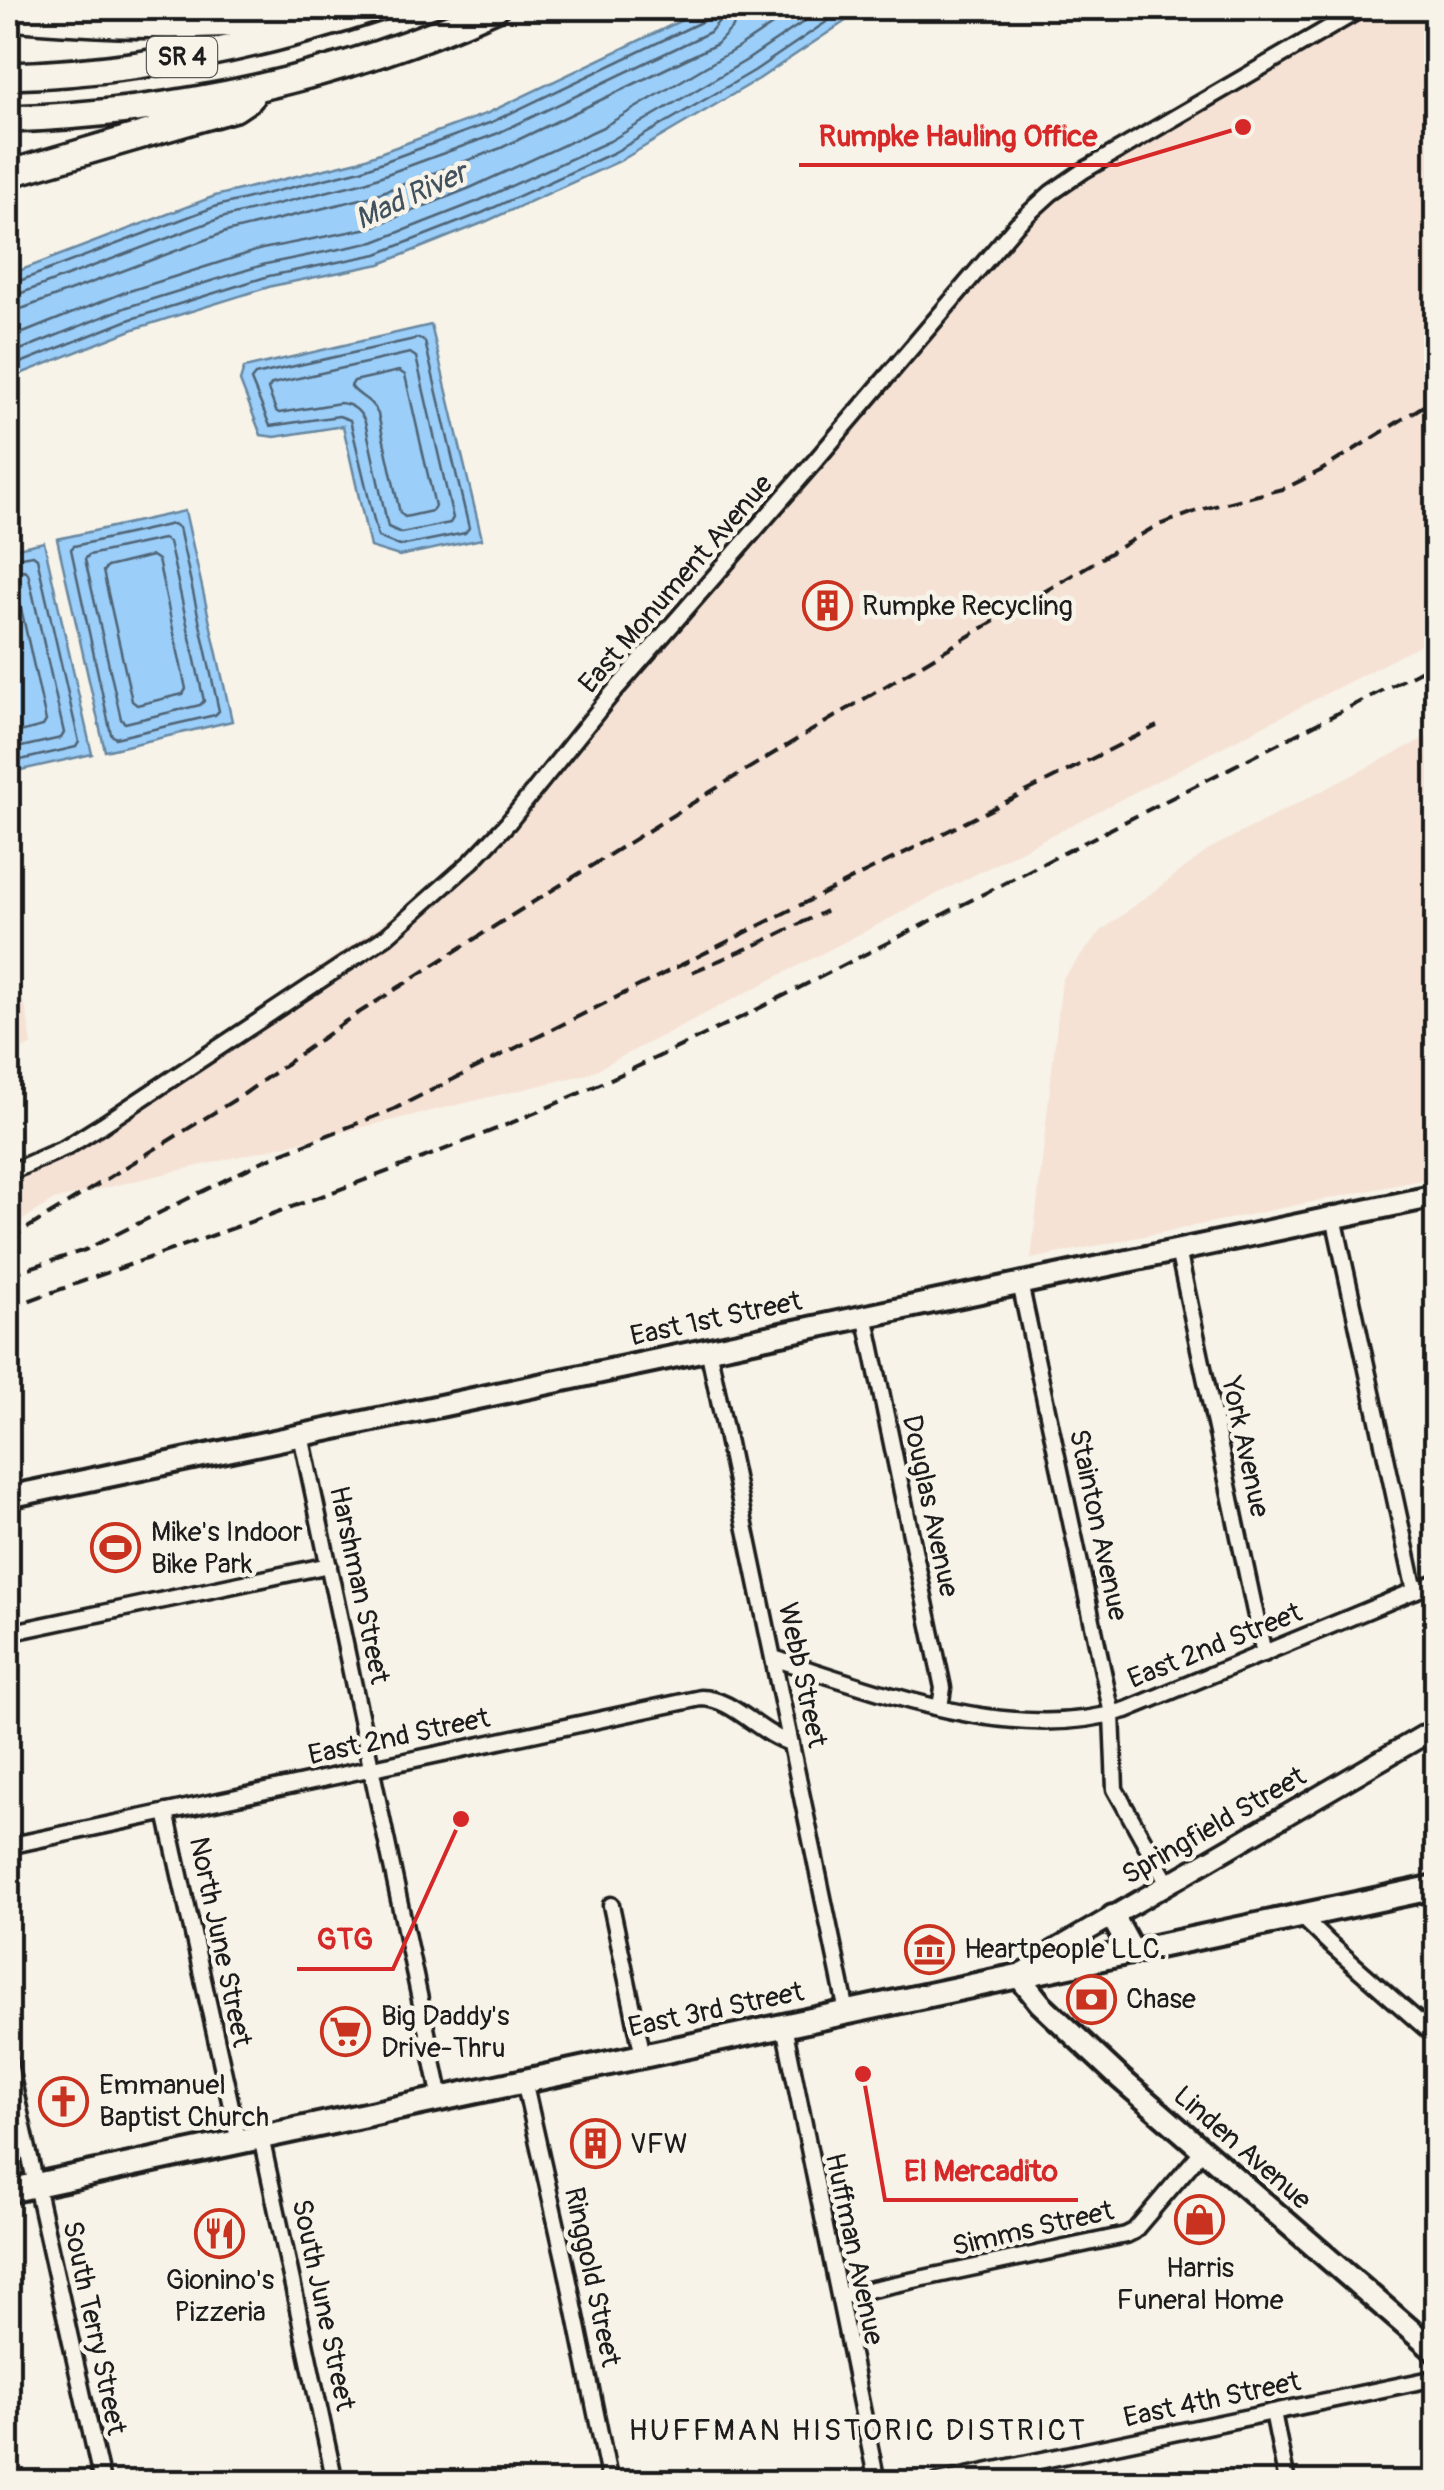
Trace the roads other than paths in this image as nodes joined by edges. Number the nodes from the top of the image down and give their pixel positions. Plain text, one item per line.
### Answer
1 (494, 8) edge
2 (1363, 8) edge
3 (365, 12) edge
4 (8, 17) edge
5 (8, 76) edge
6 (268, 86) junction
7 (8, 119) edge
8 (8, 174) edge
9 (8, 1173) edge
10 (1436, 1196) edge
11 (1334, 1218) junction
12 (1178, 1250) junction
13 (1020, 1284) junction
14 (866, 1315) junction
15 (708, 1348) junction
16 (301, 1435) junction
17 (8, 1497) edge
18 (330, 1565) junction
19 (1436, 1582) edge
20 (1415, 1591) junction
21 (8, 1633) edge
22 (1264, 1654) junction
23 (773, 1658) junction
24 (940, 1708) junction
25 (1112, 1714) junction
26 (1436, 1728) edge
27 (791, 1743) junction
28 (372, 1768) junction
29 (166, 1812) junction
30 (8, 1846) edge
31 (1168, 1884) junction
32 (1436, 1887) edge
33 (611, 1906) dead end
34 (1301, 1916) junction
35 (1113, 1917) junction
36 (1132, 1952) junction
37 (1021, 1975) junction
38 (847, 2012) junction
39 (784, 2026) junction
40 (1436, 2037) edge
41 (643, 2056) junction
42 (8, 2059) edge
43 (524, 2081) junction
44 (441, 2099) junction
45 (250, 2140) junction
46 (1202, 2150) junction
47 (36, 2185) junction
48 (8, 2191) edge
49 (838, 2296) junction
50 (1436, 2352) edge
51 (1436, 2378) edge
52 (1272, 2412) junction
53 (102, 2482) edge
54 (335, 2482) edge
55 (610, 2482) edge
56 (877, 2482) edge
57 (938, 2482) edge
58 (1287, 2482) edge

1 - 6 highway, SR 4
2 - 9 street, East Monument Avenue
3 - 4 highway
3 - 5 highway, SR 4
6 - 7 highway, SR 4
6 - 8 highway
10 - 11 main road, East 1st Street
11 - 12 main road, East 1st Street
11 - 20 street
12 - 13 main road, East 1st Street
12 - 22 street, York Avenue
13 - 14 main road, East 1st Street
13 - 25 street, Stainton Avenue
14 - 15 main road, East 1st Street
14 - 24 street, Douglas Avenue
15 - 16 main road, East 1st Street
15 - 23 street, Webb Street
16 - 17 main road, East 1st Street
16 - 18 street, Harshman Street
18 - 21 street
18 - 28 street, Harshman Street
19 - 20 street, East 2nd Street
20 - 22 street, East 2nd Street
22 - 25 street, East 2nd Street
23 - 24 street, East 2nd Street
23 - 27 street, Webb Street
24 - 25 street, East 2nd Street
25 - 31 street, Stainton Avenue
26 - 31 street, Springfield Street
27 - 28 street, East 2nd Street
27 - 38 street, Webb Street
28 - 29 street, East 2nd Street
28 - 44 street, Harshman Street
29 - 30 street, East 2nd Street
29 - 45 street, North June Street
31 - 35 street, Springfield Street
32 - 34 main road, East 3rd Street
33 - 41 street
34 - 36 main road, East 3rd Street
34 - 40 street
35 - 36 main road
35 - 37 street, Springfield Street
36 - 37 main road, East 3rd Street
37 - 38 main road, East 3rd Street
37 - 46 main road, Linden Avenue
38 - 39 main road, East 3rd Street
39 - 41 main road, East 3rd Street
39 - 49 street, Huffman Avenue
41 - 43 main road, East 3rd Street
42 - 47 street, South Terry Street
43 - 44 main road, East 3rd Street
43 - 55 street, Ringgold Street
44 - 45 main road, East 3rd Street
45 - 47 main road, East 3rd Street
45 - 54 street, South June Street
46 - 49 street, Simms Street
46 - 50 main road, Linden Avenue
47 - 48 main road, East 3rd Street
47 - 53 street, South Terry Street
49 - 56 street, Huffman Avenue
51 - 52 street, East 4th Street
52 - 57 street, East 4th Street
52 - 58 street

